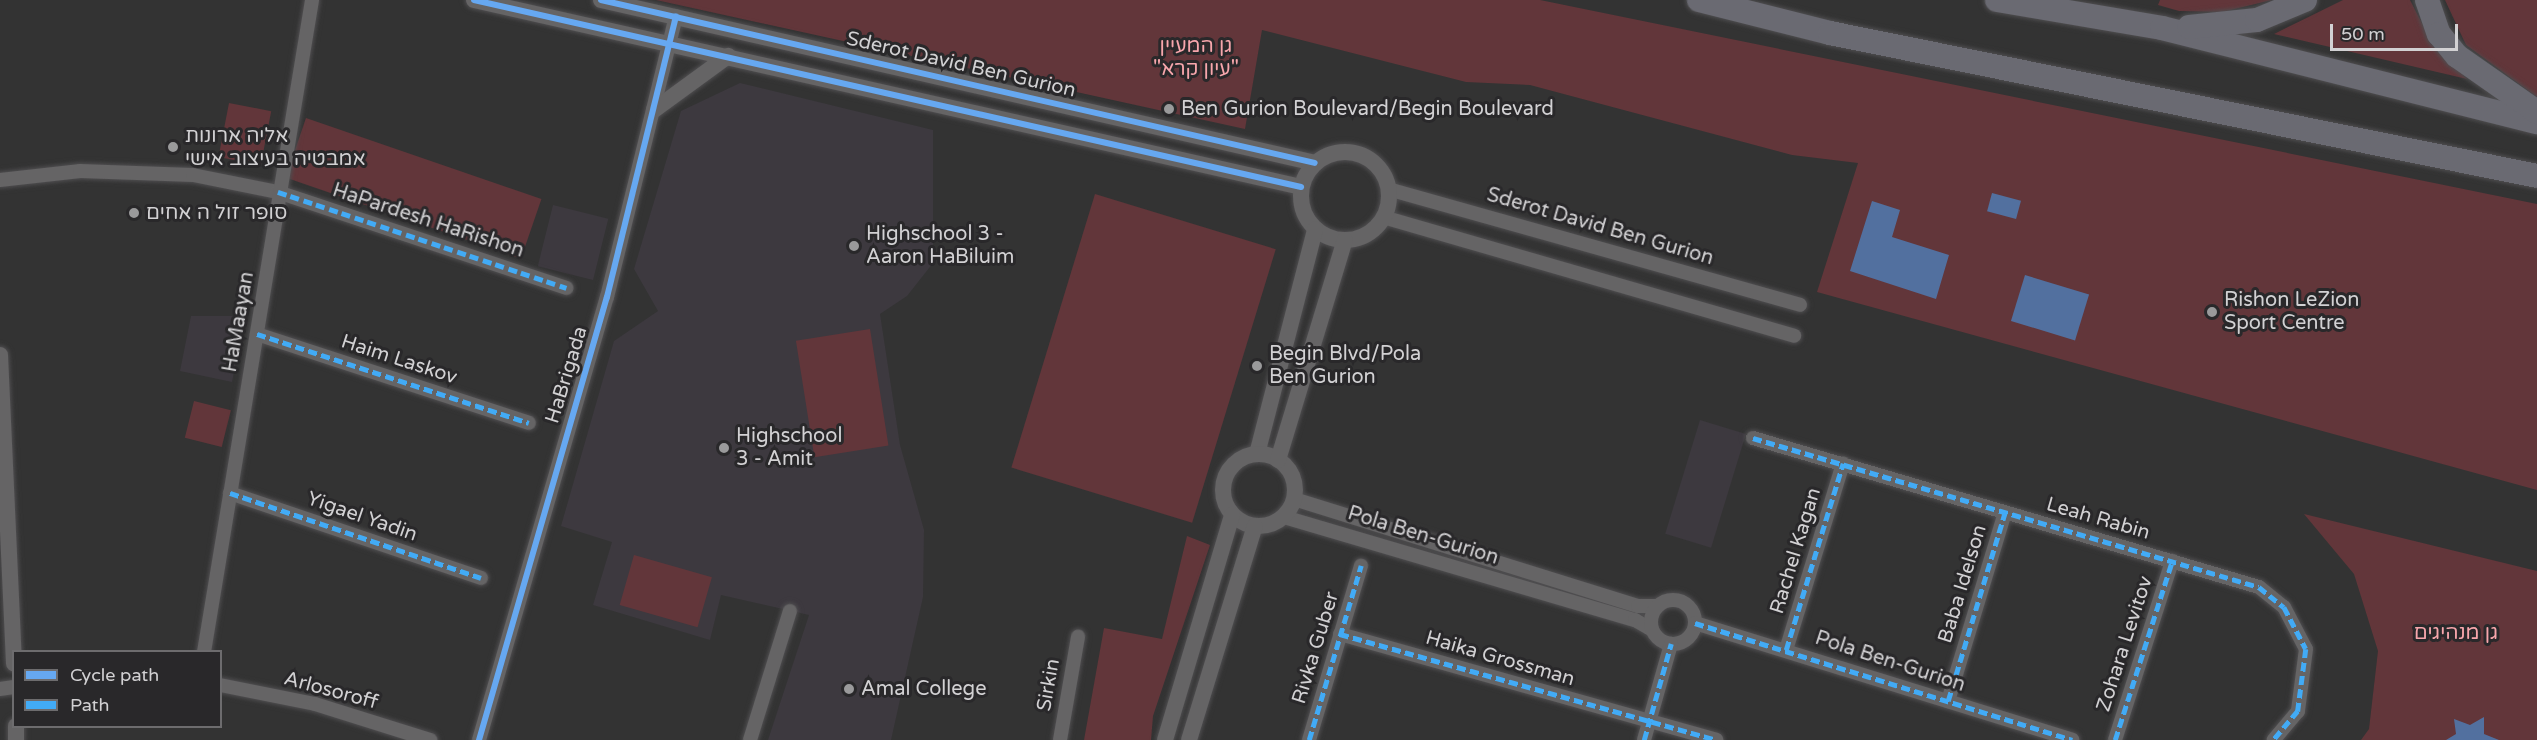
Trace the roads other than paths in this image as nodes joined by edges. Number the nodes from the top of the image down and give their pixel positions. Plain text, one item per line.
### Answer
1 (312, 0) edge
2 (474, 0) edge
3 (601, 0) edge
4 (1699, 0) edge
5 (1997, 0) edge
6 (2305, 0) edge
7 (2427, 0) edge
8 (676, 16) junction
9 (2162, 28) junction
10 (669, 41) junction
11 (728, 56) junction
12 (654, 110) junction
13 (2537, 112) edge
14 (2537, 122) edge
15 (1315, 163) junction
16 (2537, 176) edge
17 (0, 180) edge
18 (1301, 187) junction
19 (1388, 189) junction
20 (278, 192) junction
21 (1383, 217) junction
22 (1315, 229) junction
23 (1345, 240) junction
24 (566, 288) dead end
25 (1800, 305) dead end
26 (257, 334) junction
27 (1794, 336) dead end
28 (0, 355) edge
29 (0, 365) edge
30 (529, 423) dead end
31 (1753, 438) dead end
32 (1257, 454) junction
33 (1278, 460) junction
34 (1843, 464) junction
35 (230, 493) junction
36 (1294, 499) junction
37 (2005, 512) junction
38 (1232, 515) junction
39 (1284, 517) junction
40 (1255, 526) junction
41 (4, 534) edge
42 (2172, 561) junction
43 (1361, 566) dead end
44 (481, 578) dead end
45 (1656, 606) junction
46 (790, 610) dead end
47 (1695, 623) junction
48 (1652, 630) junction
49 (1340, 634) junction
50 (1078, 637) dead end
51 (1671, 644) junction
52 (13, 650) edge
53 (204, 650) edge
54 (1786, 650) junction
55 (222, 685) edge
56 (1948, 701) junction
57 (1649, 722) junction
58 (430, 740) edge
59 (479, 740) edge
60 (750, 740) edge
61 (1060, 740) edge
62 (1165, 740) edge
63 (1189, 740) edge
64 (1309, 740) edge
65 (1644, 740) edge
66 (1716, 740) edge
67 (2072, 740) edge
68 (2115, 740) edge
69 (2274, 740) edge

1 - 20 street, HaMaayan
2 - 10 street
3 - 8 street, Sderot David Ben Gurion
4 - 16 highway
5 - 9 highway
6 - 9 highway
7 - 13 highway
8 - 10 street, HaBrigada
8 - 15 street, Sderot David Ben Gurion
9 - 14 highway
10 - 11 street
10 - 12 street, HaBrigada
11 - 12 street
11 - 18 street
12 - 59 street, HaBrigada
15 - 18 street
15 - 19 street
17 - 20 street, HaPardesh HaRishon
18 - 22 street
19 - 21 street
19 - 25 street, Sderot David Ben Gurion
20 - 24 street, HaPardesh HaRishon
20 - 26 street, HaMaayan
21 - 23 street
21 - 27 street
22 - 23 street
22 - 32 street
23 - 33 street
26 - 30 street, Haim Laskov
26 - 35 street, HaMaayan
28 - 29 street
29 - 41 street
31 - 34 street, Leah Rabin
32 - 33 street
32 - 38 street
33 - 36 street
34 - 37 street, Leah Rabin
34 - 54 street, Rachel Kagan
35 - 44 street, Yigael Yadin
35 - 53 street, HaMaayan
36 - 39 street
36 - 45 street, Pola Ben-Gurion
37 - 42 street, Leah Rabin
37 - 56 street, Baba Idelson
38 - 40 street
38 - 62 street
39 - 40 street
39 - 48 street, Pola Ben-Gurion
40 - 63 street
41 - 52 street
42 - 68 street, Zohara Levitov
42 - 69 street, Leah Rabin
43 - 49 street, Rivka Guber
45 - 47 street
45 - 48 street
46 - 60 street
47 - 51 street
47 - 54 street, Pola Ben-Gurion
48 - 51 street
49 - 57 street, Haika Grossman
49 - 64 street, Rivka Guber
50 - 61 street, Sirkin
51 - 57 street
54 - 56 street, Pola Ben-Gurion
55 - 58 street, Arlosoroff
56 - 67 street, Pola Ben-Gurion
57 - 65 street
57 - 66 street, Haika Grossman

